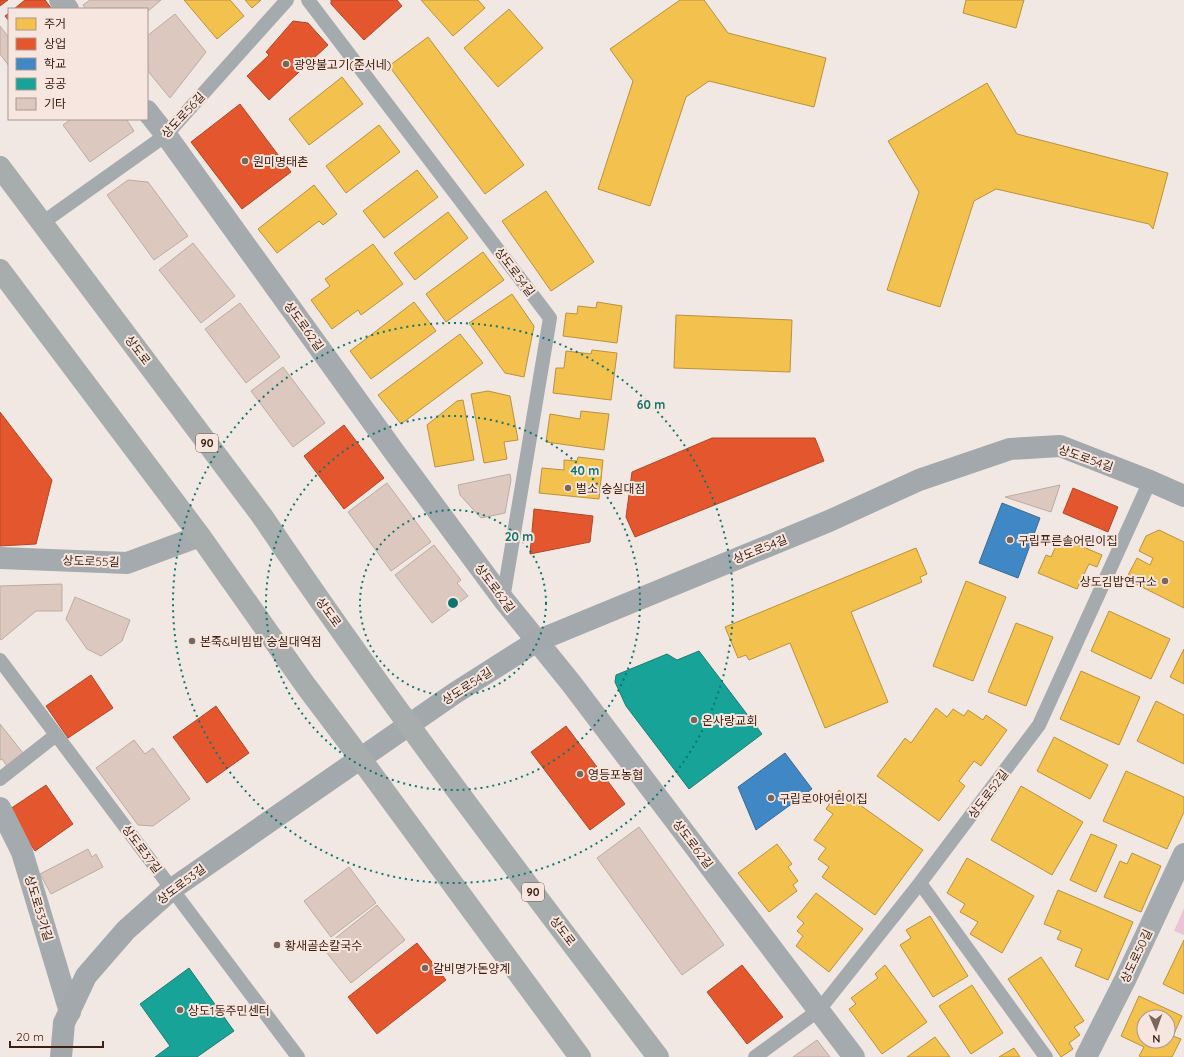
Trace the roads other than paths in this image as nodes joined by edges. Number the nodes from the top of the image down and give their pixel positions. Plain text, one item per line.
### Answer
1 (60, 0) edge
2 (287, 0) edge
3 (308, 0) edge
4 (67, 8) edge
5 (148, 112) edge
6 (166, 135) junction
7 (0, 167) edge
8 (42, 223) junction
9 (0, 270) edge
10 (1150, 481) junction
11 (1184, 496) edge
12 (200, 536) junction
13 (0, 558) edge
14 (503, 599) junction
15 (536, 641) junction
16 (0, 660) edge
17 (408, 725) junction
18 (56, 735) junction
19 (360, 759) junction
20 (0, 779) edge
21 (0, 808) edge
22 (1184, 854) edge
23 (920, 883) junction
24 (172, 889) junction
25 (819, 1010) junction
26 (70, 1012) junction
27 (61, 1057) edge
28 (298, 1057) edge
29 (580, 1057) edge
30 (658, 1057) edge
31 (755, 1057) edge
32 (854, 1057) edge
33 (1046, 1057) edge
34 (1086, 1057) edge

1 - 4 street
2 - 6 lane, 상도로56길
3 - 14 lane, 상도로54길
5 - 6 street, 상도로62길
6 - 8 lane, 상도로56길
6 - 14 street, 상도로62길
7 - 8 main road, 상도로 / 90
8 - 17 main road, 상도로 / 90
9 - 12 main road
10 - 11 street, 상도로54길
10 - 15 street, 상도로54길
10 - 23 lane, 상도로52길
12 - 13 street, 상도로55길
12 - 19 main road
14 - 15 street, 상도로62길
15 - 17 street, 상도로54길
15 - 25 street, 상도로62길
16 - 18 lane, 상도로37길
17 - 19 street, 상도로54길
17 - 30 main road, 상도로 / 90
18 - 20 lane
18 - 24 lane, 상도로37길
19 - 24 street, 상도로53길
19 - 29 main road
21 - 26 street, 상도로53가길
22 - 34 street, 상도로50길
23 - 25 lane, 상도로52길
23 - 33 lane
24 - 26 street, 상도로53길
24 - 28 lane, 상도로37길
25 - 31 lane, 상도로52길
25 - 32 street, 상도로62길
26 - 27 street, 상도로53길

